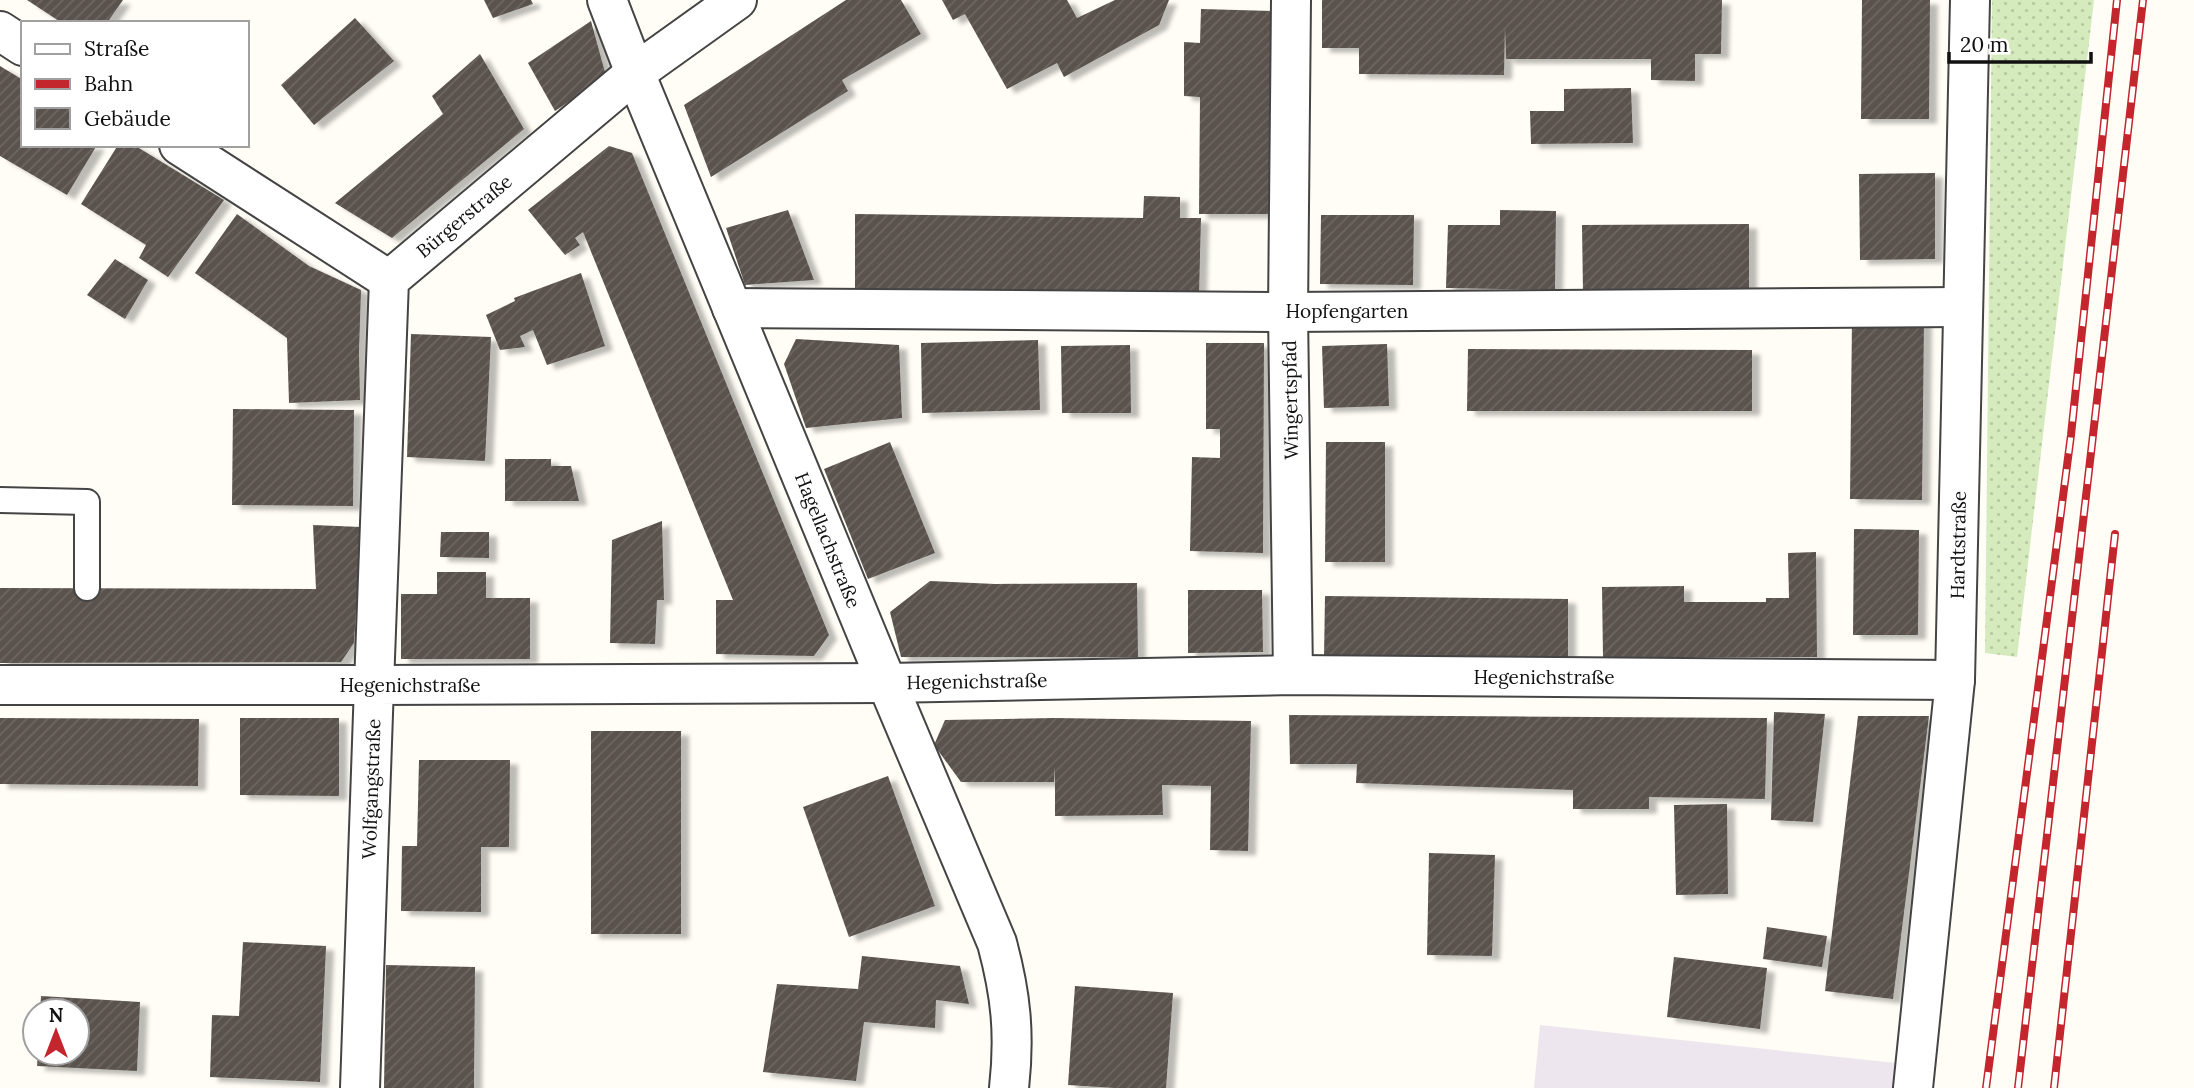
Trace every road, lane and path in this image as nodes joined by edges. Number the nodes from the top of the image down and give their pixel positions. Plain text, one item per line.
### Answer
1 (607, 0) edge
2 (737, 0) edge
3 (1291, 0) edge
4 (1970, 0) edge
5 (0, 32) edge
6 (21, 45) edge
7 (635, 73) junction
8 (181, 147) edge
9 (390, 280) junction
10 (1962, 307) junction
11 (732, 308) junction
12 (1289, 312) junction
13 (0, 500) edge
14 (87, 588) dead end
15 (1293, 675) junction
16 (1955, 680) junction
17 (887, 683) junction
18 (0, 685) edge
19 (374, 685) junction
20 (360, 1088) edge
21 (1009, 1088) edge
22 (1913, 1088) edge

1 - 7 street, Hagellachstraße
2 - 7 street, Bürgerstraße
3 - 12 street, Wingertspfad
4 - 10 street, Hardtstraße
5 - 6 street
7 - 9 street, Bürgerstraße
7 - 11 street, Hagellachstraße
8 - 9 street
9 - 19 street, Wolfgangstraße
10 - 12 street, Hopfengarten
10 - 16 street, Hardtstraße
11 - 12 street, Hopfengarten
11 - 17 street, Hagellachstraße
12 - 15 street, Wingertspfad
13 - 14 lane
15 - 16 street, Hegenichstraße
15 - 17 street, Hegenichstraße
16 - 22 street, Hardtstraße
17 - 19 street, Hegenichstraße
17 - 21 street, Hagellachstraße
18 - 19 street, Hegenichstraße
19 - 20 street, Wolfgangstraße

